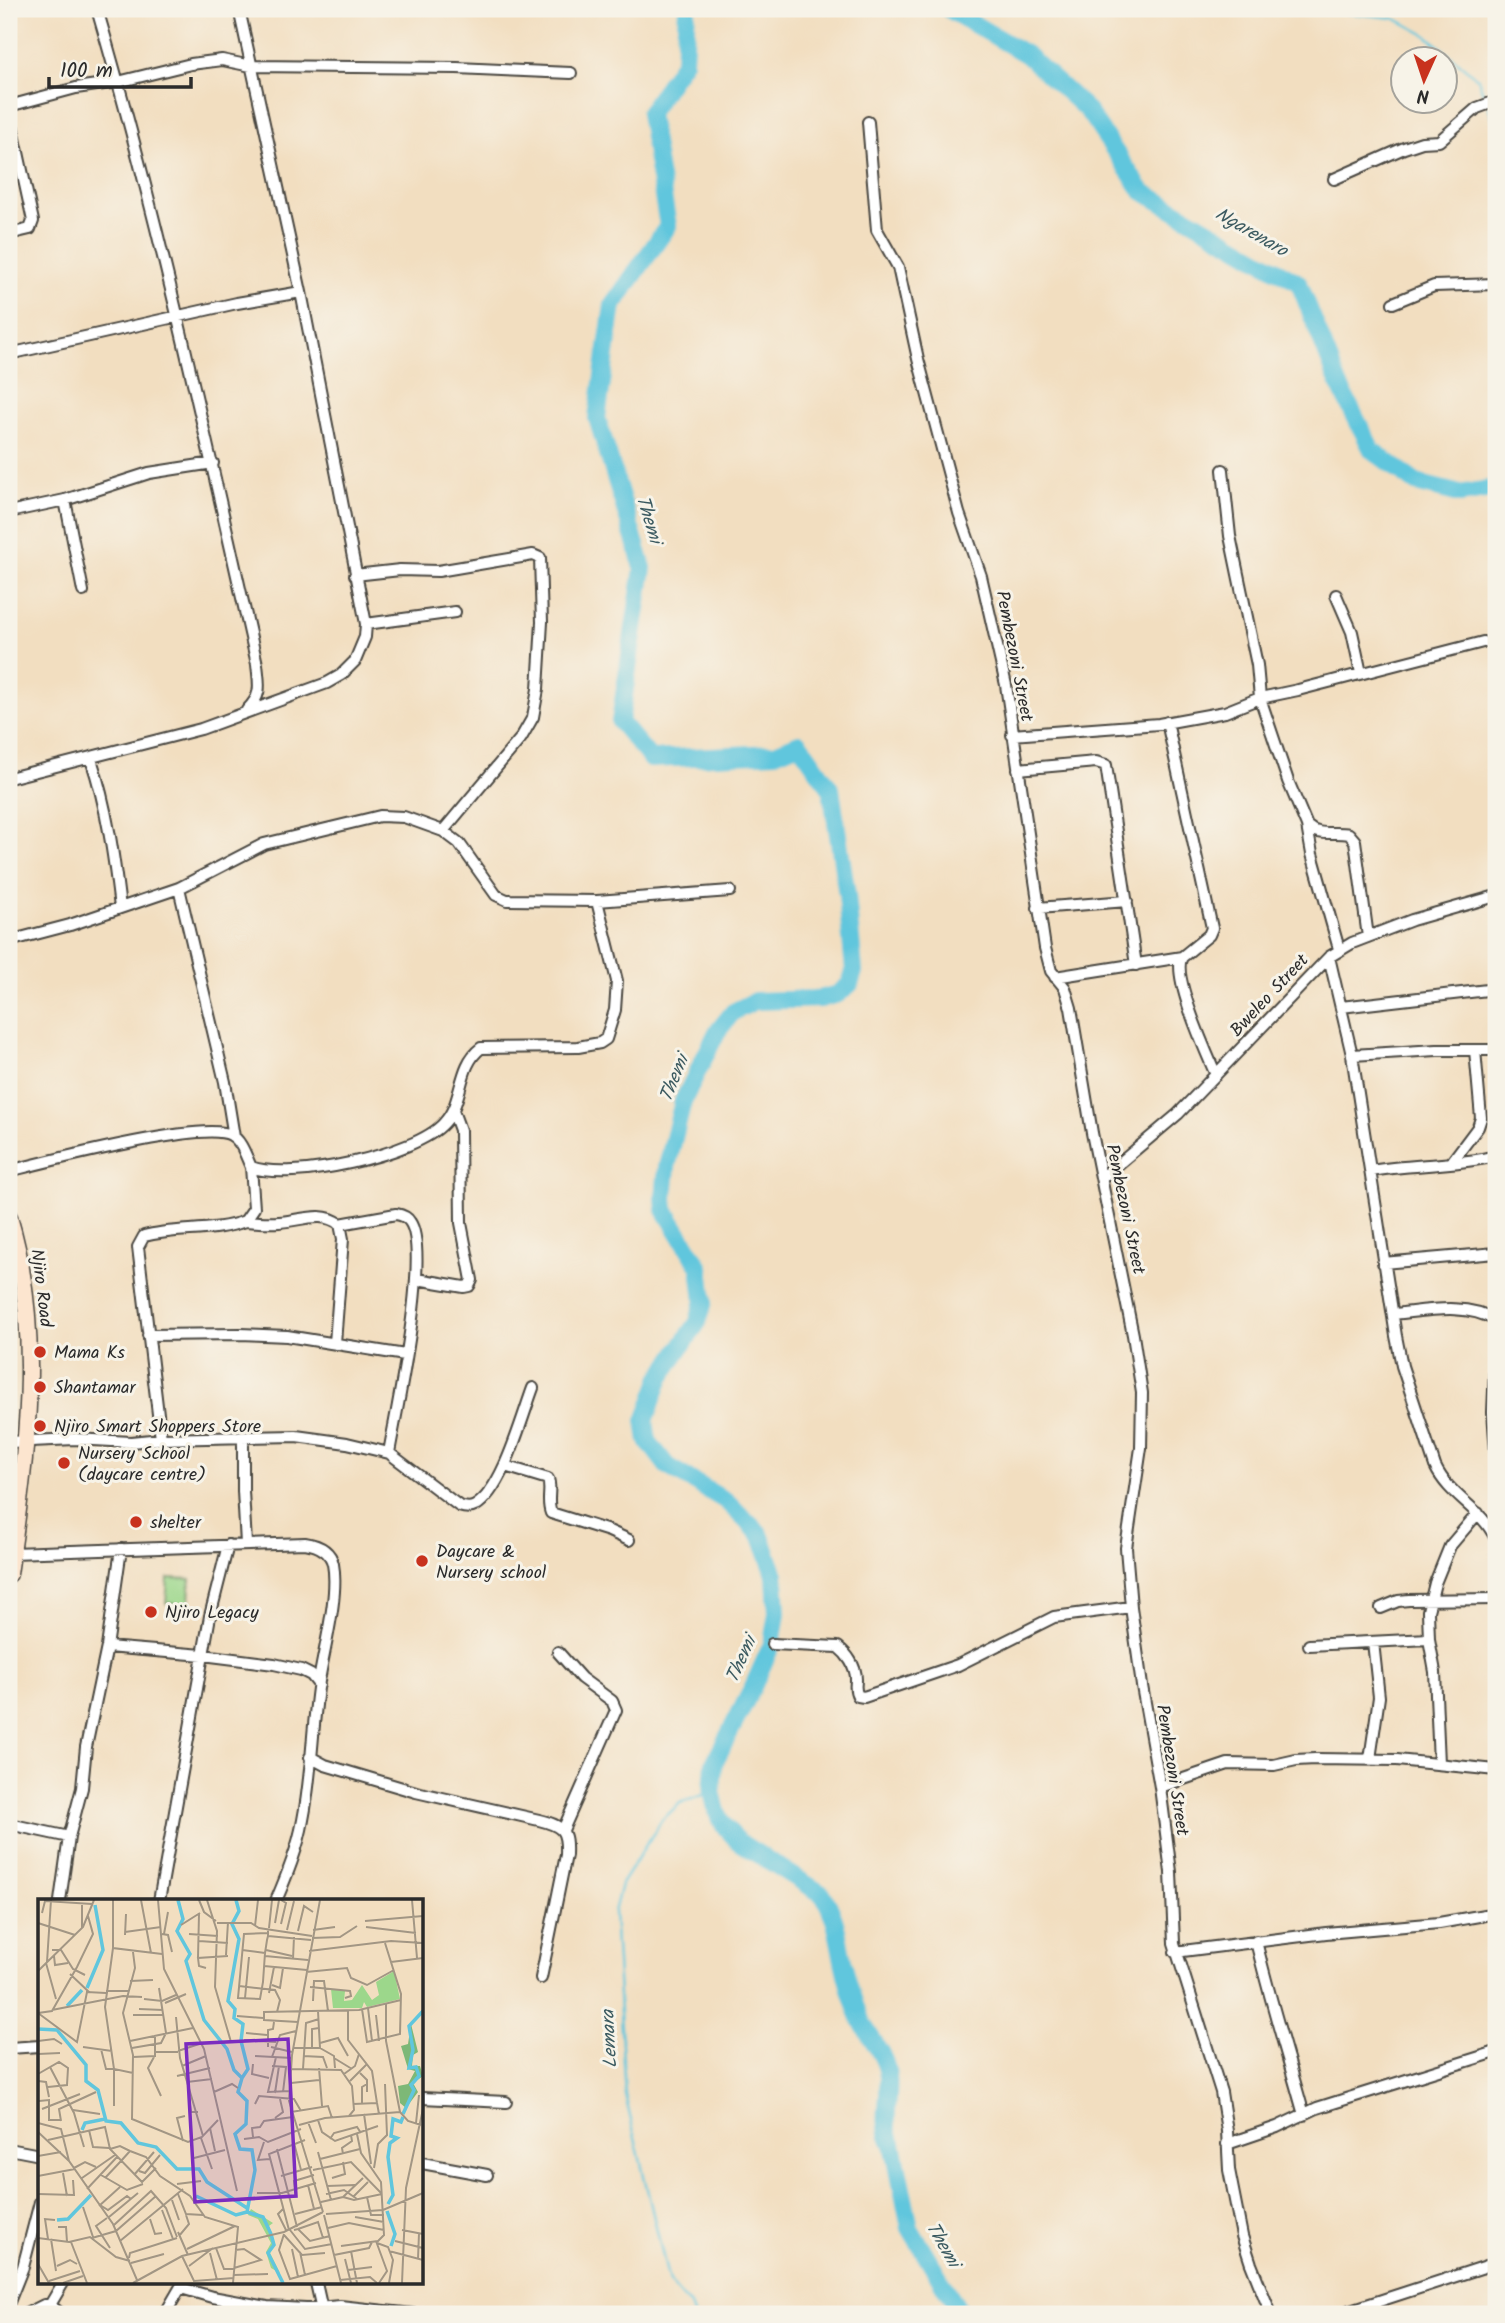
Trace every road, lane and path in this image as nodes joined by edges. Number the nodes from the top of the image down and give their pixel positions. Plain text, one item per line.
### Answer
1 (97, 9) edge
2 (239, 9) edge
3 (251, 66) junction
4 (571, 74) dead end
5 (118, 82) junction
6 (1496, 101) edge
7 (9, 109) edge
8 (868, 122) dead end
9 (1334, 179) dead end
10 (9, 234) edge
11 (1496, 284) edge
12 (301, 292) junction
13 (1394, 303) dead end
14 (178, 317) junction
15 (9, 354) edge
16 (213, 463) junction
17 (1223, 470) dead end
18 (65, 500) junction
19 (9, 512) edge
20 (355, 575) junction
21 (83, 591) dead end
22 (1336, 595) dead end
23 (455, 612) dead end
24 (366, 624) junction
25 (1483, 642) dead end
26 (1361, 673) junction
27 (1260, 698) junction
28 (244, 713) junction
29 (1167, 722) junction
30 (1012, 735) junction
31 (91, 759) junction
32 (1017, 769) junction
33 (9, 778) edge
34 (1307, 826) junction
35 (443, 831) junction
36 (179, 888) junction
37 (730, 891) dead end
38 (1496, 896) edge
39 (597, 901) junction
40 (1127, 901) junction
41 (120, 908) junction
42 (1038, 908) junction
43 (1368, 937) junction
44 (9, 941) edge
45 (1339, 949) junction
46 (1182, 957) junction
47 (1328, 957) junction
48 (1136, 965) junction
49 (1055, 978) junction
50 (1496, 989) edge
51 (1341, 1007) junction
52 (1475, 1050) junction
53 (1496, 1050) edge
54 (1352, 1055) junction
55 (1216, 1075) junction
56 (453, 1111) junction
57 (234, 1137) junction
58 (1496, 1156) edge
59 (1451, 1163) junction
60 (251, 1167) junction
61 (9, 1171) edge
62 (1371, 1171) junction
63 (1102, 1178) junction
64 (9, 1217) edge
65 (245, 1221) junction
66 (340, 1224) junction
67 (13, 1243) edge
68 (1496, 1253) edge
69 (1383, 1263) junction
70 (417, 1279) junction
71 (1393, 1314) junction
72 (1496, 1324) edge
73 (148, 1335) junction
74 (335, 1343) junction
75 (1496, 1343) edge
76 (405, 1355) junction
77 (533, 1388) dead end
78 (243, 1438) junction
79 (161, 1439) junction
80 (9, 1442) edge
81 (26, 1443) junction
82 (1496, 1452) edge
83 (389, 1454) junction
84 (505, 1466) junction
85 (1478, 1513) junction
86 (1496, 1539) edge
87 (629, 1540) dead end
88 (246, 1544) junction
89 (228, 1545) junction
90 (121, 1549) junction
91 (12, 1553) junction
92 (9, 1574) edge
93 (1496, 1599) edge
94 (1431, 1601) junction
95 (1131, 1607) junction
96 (1381, 1608) dead end
97 (1429, 1639) junction
98 (1373, 1642) junction
99 (772, 1644) dead end
100 (1309, 1645) dead end
101 (107, 1647) junction
102 (558, 1652) dead end
103 (203, 1655) junction
104 (319, 1685) junction
105 (310, 1757) junction
106 (1370, 1759) junction
107 (1439, 1763) junction
108 (1496, 1770) edge
109 (1160, 1787) junction
110 (9, 1824) edge
111 (563, 1830) junction
112 (69, 1837) junction
113 (60, 1899) edge
114 (159, 1899) edge
115 (277, 1899) edge
116 (1496, 1913) edge
117 (1256, 1941) junction
118 (1175, 1952) junction
119 (541, 1978) dead end
120 (38, 2046) edge
121 (9, 2048) edge
122 (1496, 2052) edge
123 (424, 2098) edge
124 (506, 2102) dead end
125 (1304, 2115) junction
126 (1227, 2144) junction
127 (9, 2150) edge
128 (38, 2155) edge
129 (424, 2163) edge
130 (487, 2175) dead end
131 (38, 2210) edge
132 (1496, 2263) edge
133 (62, 2284) edge
134 (316, 2284) edge
135 (182, 2285) edge
136 (9, 2302) edge
137 (50, 2305) junction
138 (322, 2311) edge
139 (26, 2314) edge
140 (61, 2314) edge
141 (165, 2314) edge
142 (412, 2314) edge
143 (1271, 2314) edge
144 (1339, 2314) edge

1 - 5 street
2 - 3 street
3 - 4 street
3 - 5 street
3 - 12 street
5 - 7 street
5 - 14 street
6 - 9 street
7 - 10 street
8 - 30 street, Pembezoni Street
11 - 13 street
12 - 14 street
12 - 20 street
14 - 15 street
14 - 16 street
16 - 18 street
16 - 28 street
17 - 27 street
18 - 19 street
18 - 21 street
20 - 24 street
20 - 35 street
22 - 26 street
23 - 24 street
24 - 28 street
25 - 26 street
26 - 27 street
27 - 29 street
27 - 34 street
28 - 31 street
29 - 30 street
29 - 46 street
30 - 32 street, Pembezoni Street
31 - 33 street
31 - 41 street
32 - 40 street
32 - 42 street, Pembezoni Street
34 - 43 street
34 - 45 street
35 - 36 street
35 - 39 street
36 - 41 street
36 - 57 street
37 - 39 street
38 - 43 street, Bweleo Street
39 - 56 street
40 - 42 street
40 - 48 street
41 - 44 street
42 - 49 street, Pembezoni Street
43 - 45 street, Bweleo Street
45 - 47 street, Bweleo Street
46 - 48 street
46 - 55 street
47 - 51 street
47 - 55 street, Bweleo Street
48 - 49 street
49 - 63 street, Pembezoni Street
50 - 51 street
51 - 54 street
52 - 53 street
52 - 54 street
52 - 59 street
54 - 62 street
55 - 63 street, Bweleo Street
56 - 60 street
56 - 70 street
57 - 60 street
57 - 61 street
58 - 59 street
59 - 62 street
60 - 65 street
62 - 69 street
63 - 95 street, Pembezoni Street
64 - 67 street, Njiro Road
65 - 66 street
65 - 73 street
66 - 70 street
66 - 74 street
67 - 81 street, Njiro Road
68 - 69 street
69 - 71 street
70 - 76 street
71 - 72 street
71 - 85 street
73 - 74 street
73 - 79 street
74 - 76 street
75 - 82 street
76 - 83 street
77 - 84 street
78 - 79 street
78 - 83 street
78 - 88 street
79 - 81 street
80 - 81 street
81 - 91 street, Njiro Road
83 - 84 street
84 - 87 street
85 - 86 street
85 - 94 street
88 - 89 street
88 - 104 street
89 - 90 street
89 - 103 street
90 - 91 street
90 - 101 street
91 - 92 street, Njiro Road
93 - 94 street
94 - 96 street
94 - 97 street
95 - 99 street
95 - 109 street, Pembezoni Street
97 - 98 street
97 - 107 street
98 - 100 street
98 - 106 street
101 - 103 street
101 - 112 street
102 - 111 street
103 - 104 street
103 - 114 street
104 - 105 street
105 - 111 street
105 - 115 street
106 - 107 street
106 - 109 street
107 - 108 street
109 - 118 street, Pembezoni Street
110 - 112 street
111 - 119 street
112 - 113 street
116 - 117 street
117 - 118 street
117 - 125 street
118 - 126 street, Pembezoni Street
120 - 121 street
122 - 125 street
123 - 124 street
125 - 126 street
126 - 143 street, Pembezoni Street
127 - 128 street
129 - 130 street
131 - 136 street
132 - 144 street
133 - 137 street
134 - 138 street
135 - 138 street
135 - 141 street
137 - 139 street
137 - 140 street
138 - 142 street

